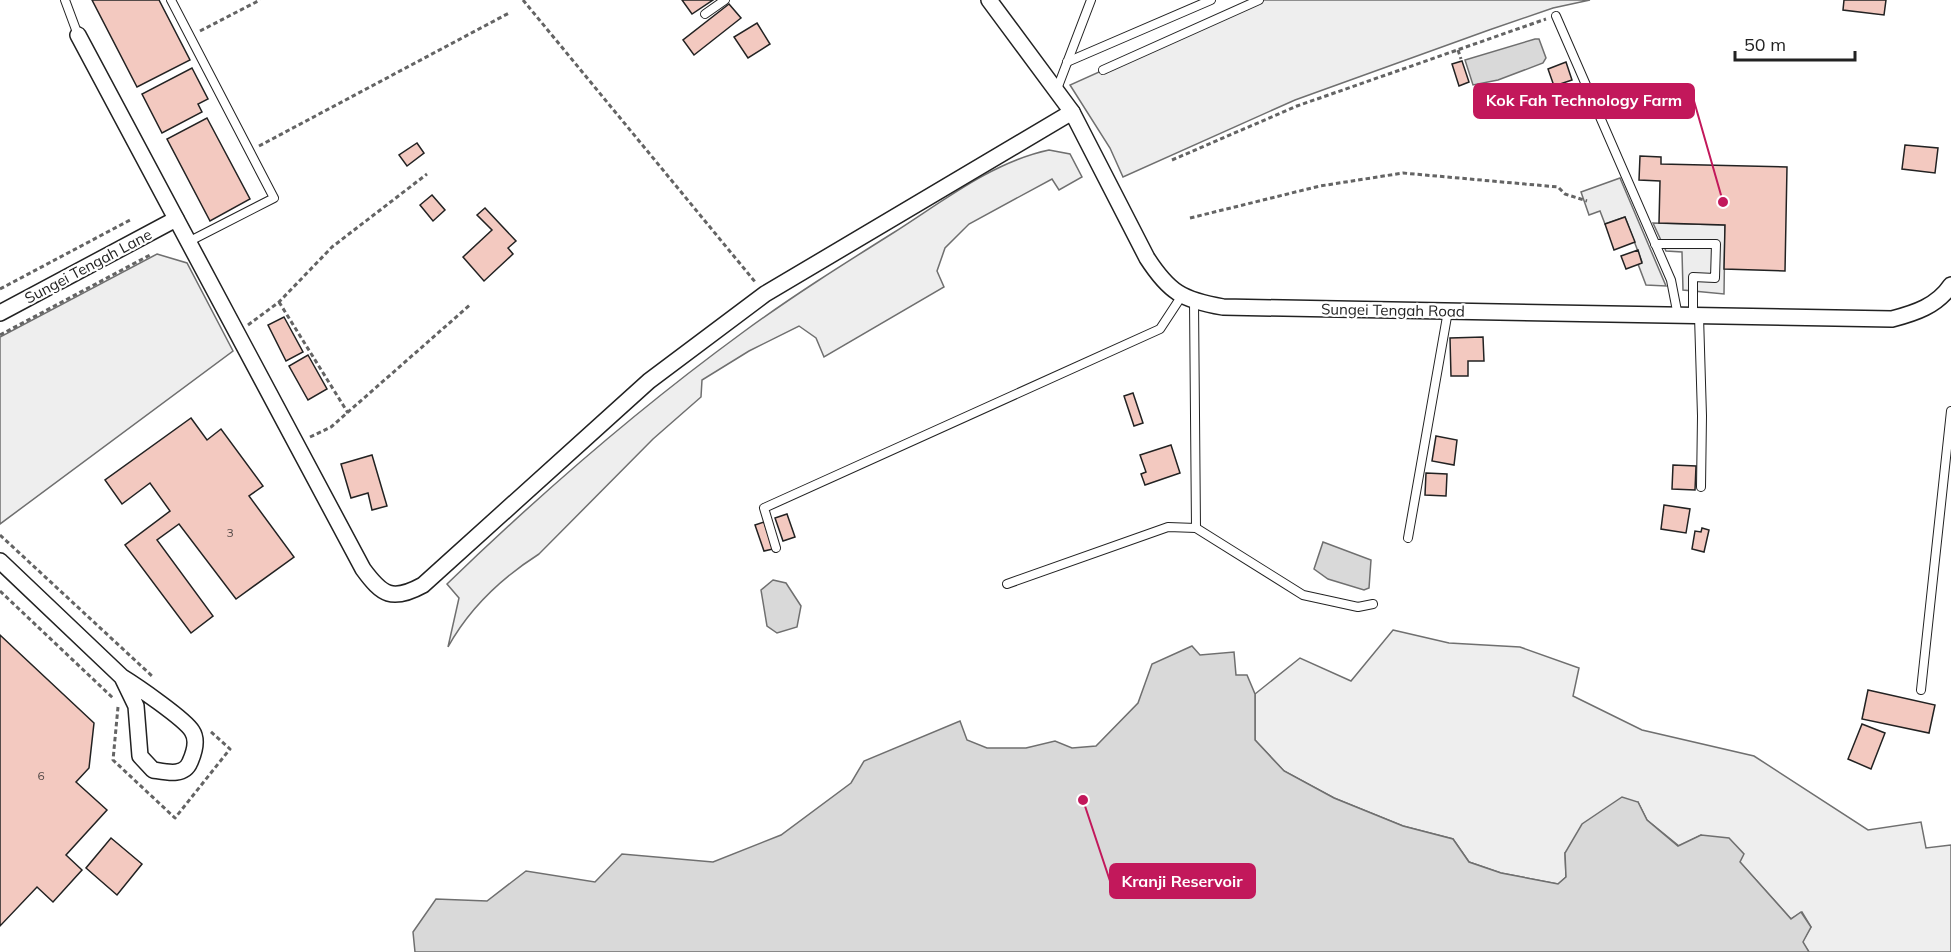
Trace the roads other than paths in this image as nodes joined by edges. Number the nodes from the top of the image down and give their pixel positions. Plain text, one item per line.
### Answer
1 (65, 0) edge
2 (171, 0) edge
3 (724, 0) edge
4 (988, 0) edge
5 (1091, 0) edge
6 (1210, 0) edge
7 (1259, 0) edge
8 (705, 14) dead end
9 (1556, 16) road end
10 (78, 35) joint
11 (1067, 62) junction
12 (1103, 70) dead end
13 (1057, 89) junction
14 (1072, 112) junction
15 (176, 219) junction
16 (188, 242) junction
17 (1655, 244) junction
18 (1949, 294) edge
19 (1188, 300) junction
20 (1448, 311) junction
21 (0, 313) edge
22 (1690, 316) junction
23 (1951, 411) edge
24 (1701, 487) dead end
25 (1196, 528) junction
26 (1408, 538) dead end
27 (776, 548) dead end
28 (0, 561) edge
29 (1007, 584) dead end
30 (1373, 603) dead end
31 (122, 677) junction
32 (1921, 690) dead end

1 - 10 lane
2 - 16 lane
3 - 8 lane
4 - 13 street
5 - 11 lane
6 - 11 lane
7 - 12 lane
9 - 17 lane
10 - 15 street
11 - 13 lane
13 - 14 street
14 - 16 street
14 - 19 street
15 - 16 street
15 - 21 street, Sungei Tengah Lane
17 - 22 lane
17 - 22 lane
18 - 22 street, Sungei Tengah Road
19 - 20 street, Sungei Tengah Road
19 - 25 lane
19 - 27 lane
20 - 22 street, Sungei Tengah Road
20 - 26 lane
22 - 24 lane
23 - 32 lane
25 - 29 lane
25 - 30 lane
28 - 31 street
31 - 31 street

